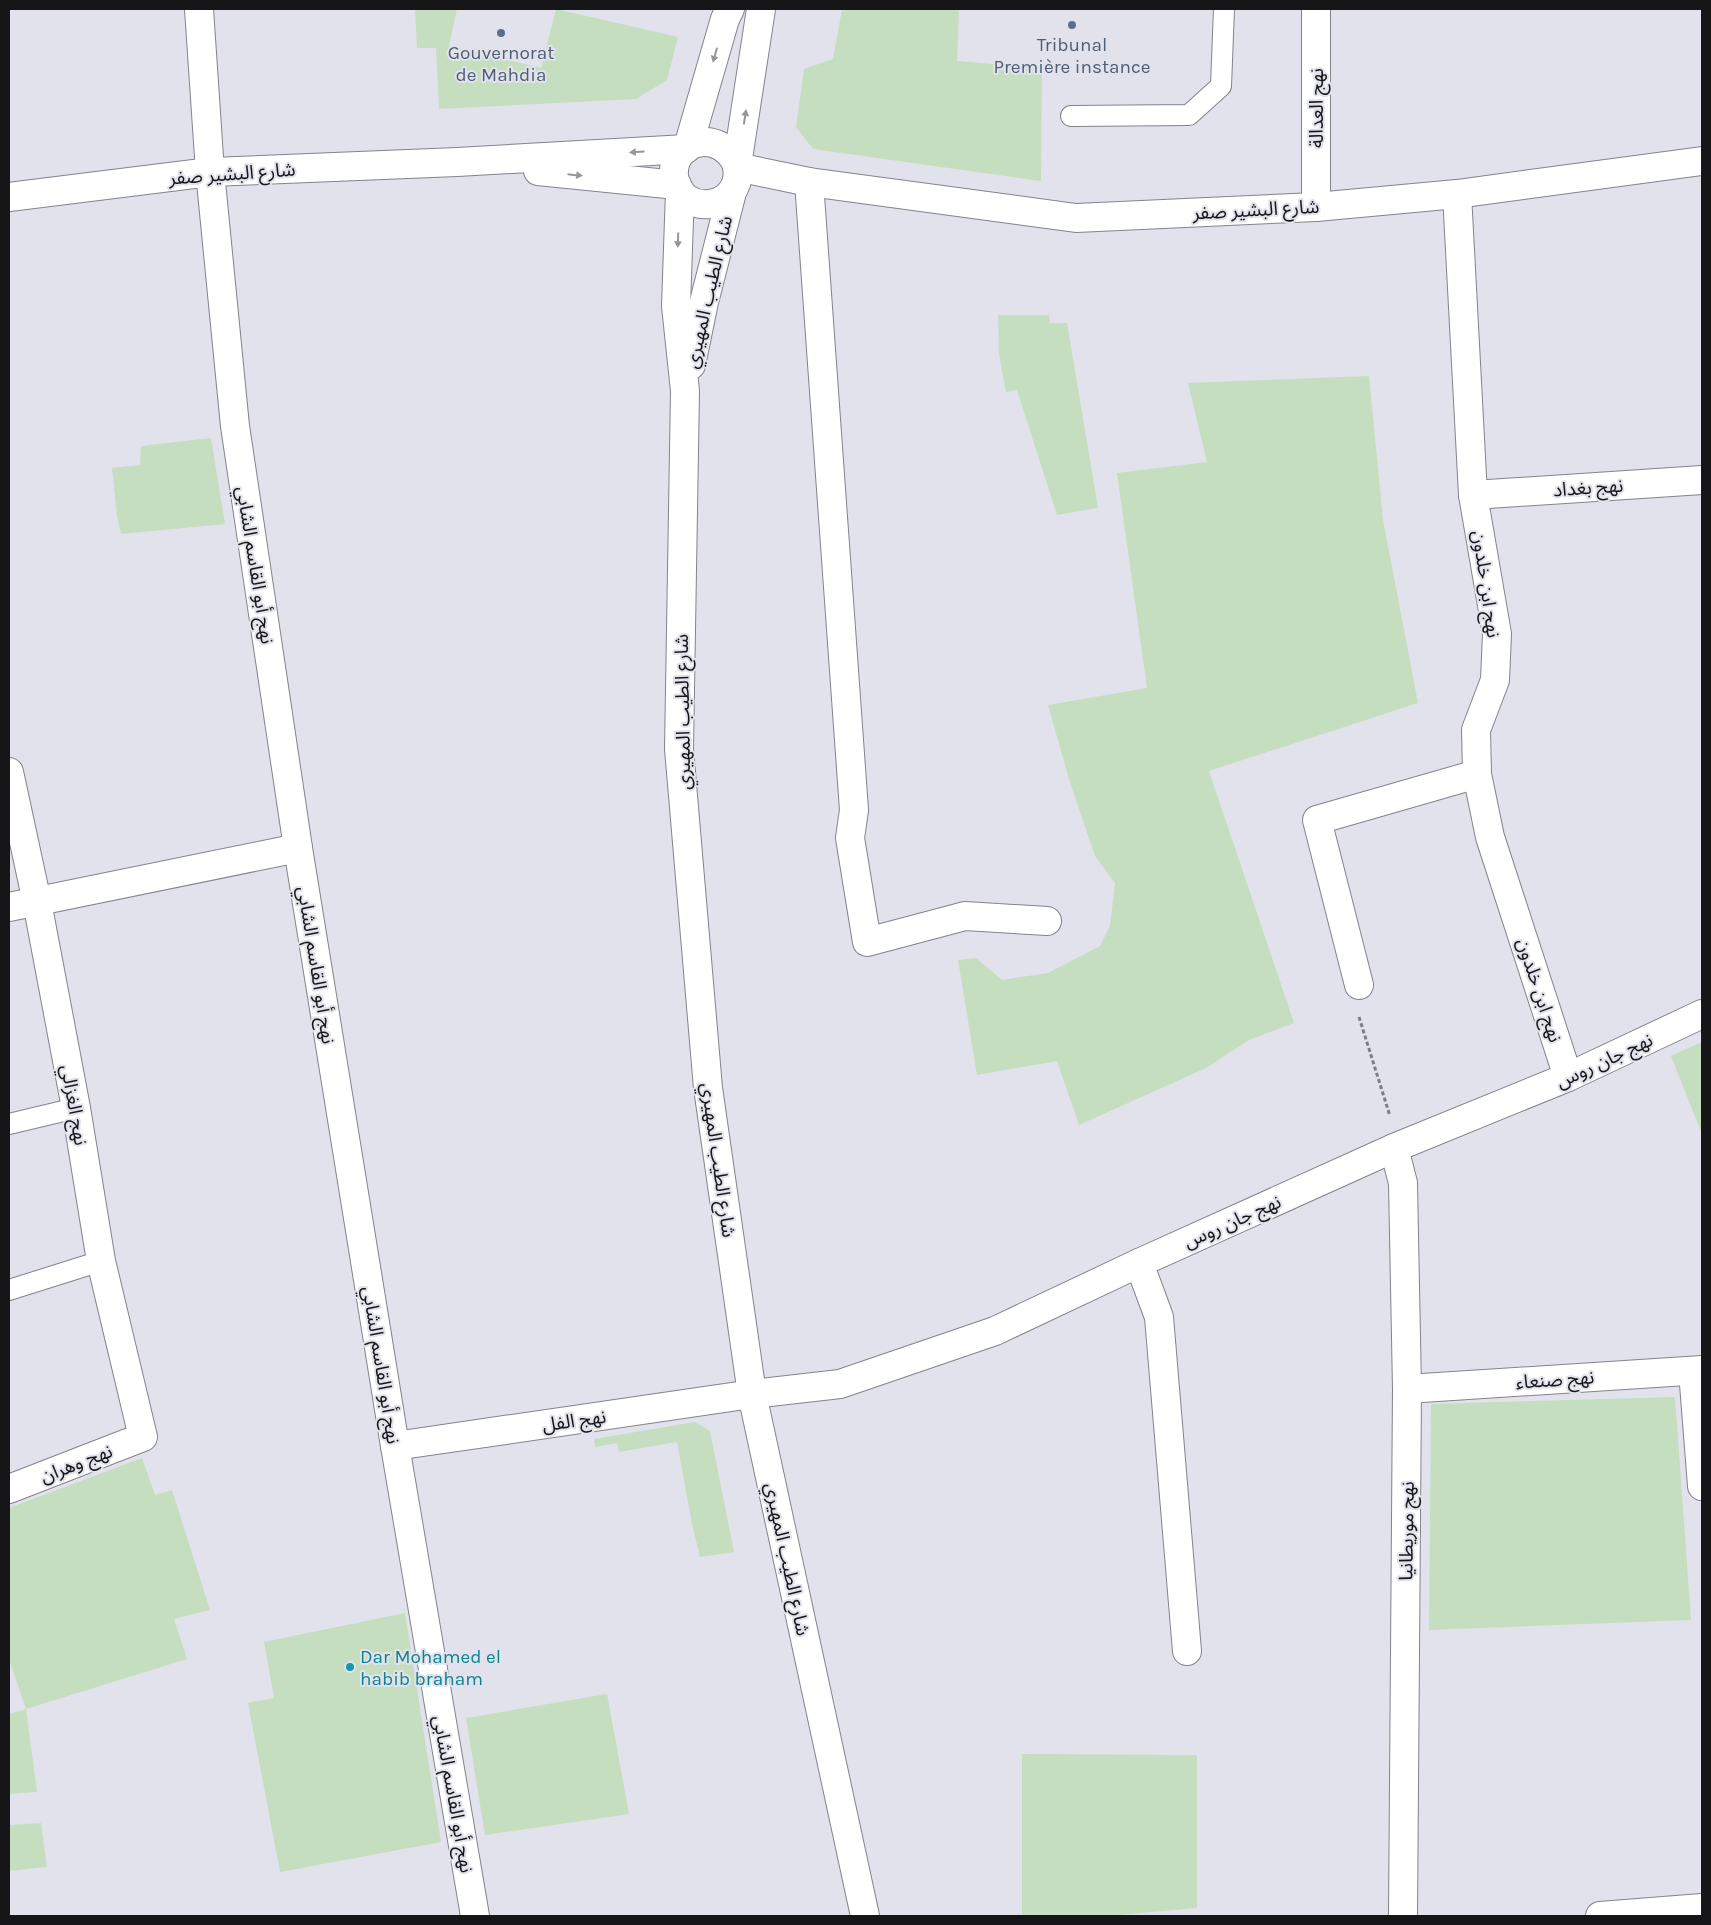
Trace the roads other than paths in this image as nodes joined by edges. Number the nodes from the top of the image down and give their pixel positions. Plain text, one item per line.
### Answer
1 (199, 9) edge
2 (730, 9) edge
3 (761, 9) edge
4 (1224, 9) edge
5 (1316, 9) edge
6 (1071, 116) dead end
7 (687, 148) junction
8 (1702, 161) edge
9 (456, 162) junction
10 (210, 172) junction
11 (735, 178) junction
12 (809, 182) junction
13 (678, 188) junction
14 (1457, 194) junction
15 (9, 197) edge
16 (1316, 207) junction
17 (685, 391) junction
18 (1702, 480) edge
19 (1473, 495) junction
20 (9, 772) edge
21 (1477, 774) junction
22 (298, 848) junction
23 (37, 902) junction
24 (9, 907) edge
25 (1047, 921) dead end
26 (1359, 985) road end
27 (1702, 1014) edge
28 (1568, 1077) junction
29 (76, 1108) junction
30 (9, 1124) edge
31 (1394, 1148) junction
32 (101, 1261) junction
33 (1139, 1263) junction
34 (9, 1290) edge
35 (1698, 1370) edge
36 (1407, 1388) junction
37 (752, 1394) junction
38 (143, 1437) joint
39 (395, 1446) junction
40 (1702, 1486) edge
41 (9, 1489) edge
42 (1187, 1651) dead end
43 (1702, 1908) edge
44 (475, 1916) edge
45 (865, 1916) edge
46 (1402, 1916) edge
47 (1600, 1916) edge

1 - 10 street, نهج أبو القاسم الشابي
2 -> 7 street
11 -> 3 street, شارع الطيب المهيري
4 - 6 lane
5 - 16 street, نهج العدالة
7 -> 9 street, شارع البشير صفر
7 - 11 street
7 - 13 street
8 - 14 street, شارع البشير صفر
9 - 10 street, شارع البشير صفر
9 -> 13 street, شارع البشير صفر
10 - 15 street, شارع البشير صفر
10 - 22 street, نهج أبو القاسم الشابي
11 - 12 street, شارع البشير صفر
11 - 13 street
11 - 17 street, شارع الطيب المهيري
12 - 16 street, شارع البشير صفر
12 - 25 street
13 -> 17 street, شارع الطيب المهيري
14 - 16 street, شارع البشير صفر
14 - 19 street, نهج ابن خلدون
17 - 37 street, شارع الطيب المهيري
18 - 19 street, نهج بغداد
19 - 21 street, نهج ابن خلدون
20 - 23 street, نهج الغزالي
21 - 26 street
21 - 28 street, نهج ابن خلدون
22 - 23 street
22 - 39 street, نهج أبو القاسم الشابي
23 - 24 street
23 - 29 street, نهج الغزالي
27 - 28 street, نهج جان روس
28 - 31 street, نهج جان روس
29 - 30 lane
29 - 32 street, نهج الغزالي
31 - 33 street, نهج جان روس
31 - 36 street, نهج موريطانيا
32 - 34 lane
32 - 38 street, نهج الغزالي
33 - 37 street, نهج جان روس
33 - 42 street
35 - 36 street, نهج صنعاء
35 - 40 street
36 - 46 street, نهج موريطانيا
37 - 39 street, نهج الفل
37 - 45 street, شارع الطيب المهيري
38 - 41 street, نهج وهران
39 - 44 street, نهج أبو القاسم الشابي
43 - 47 street

